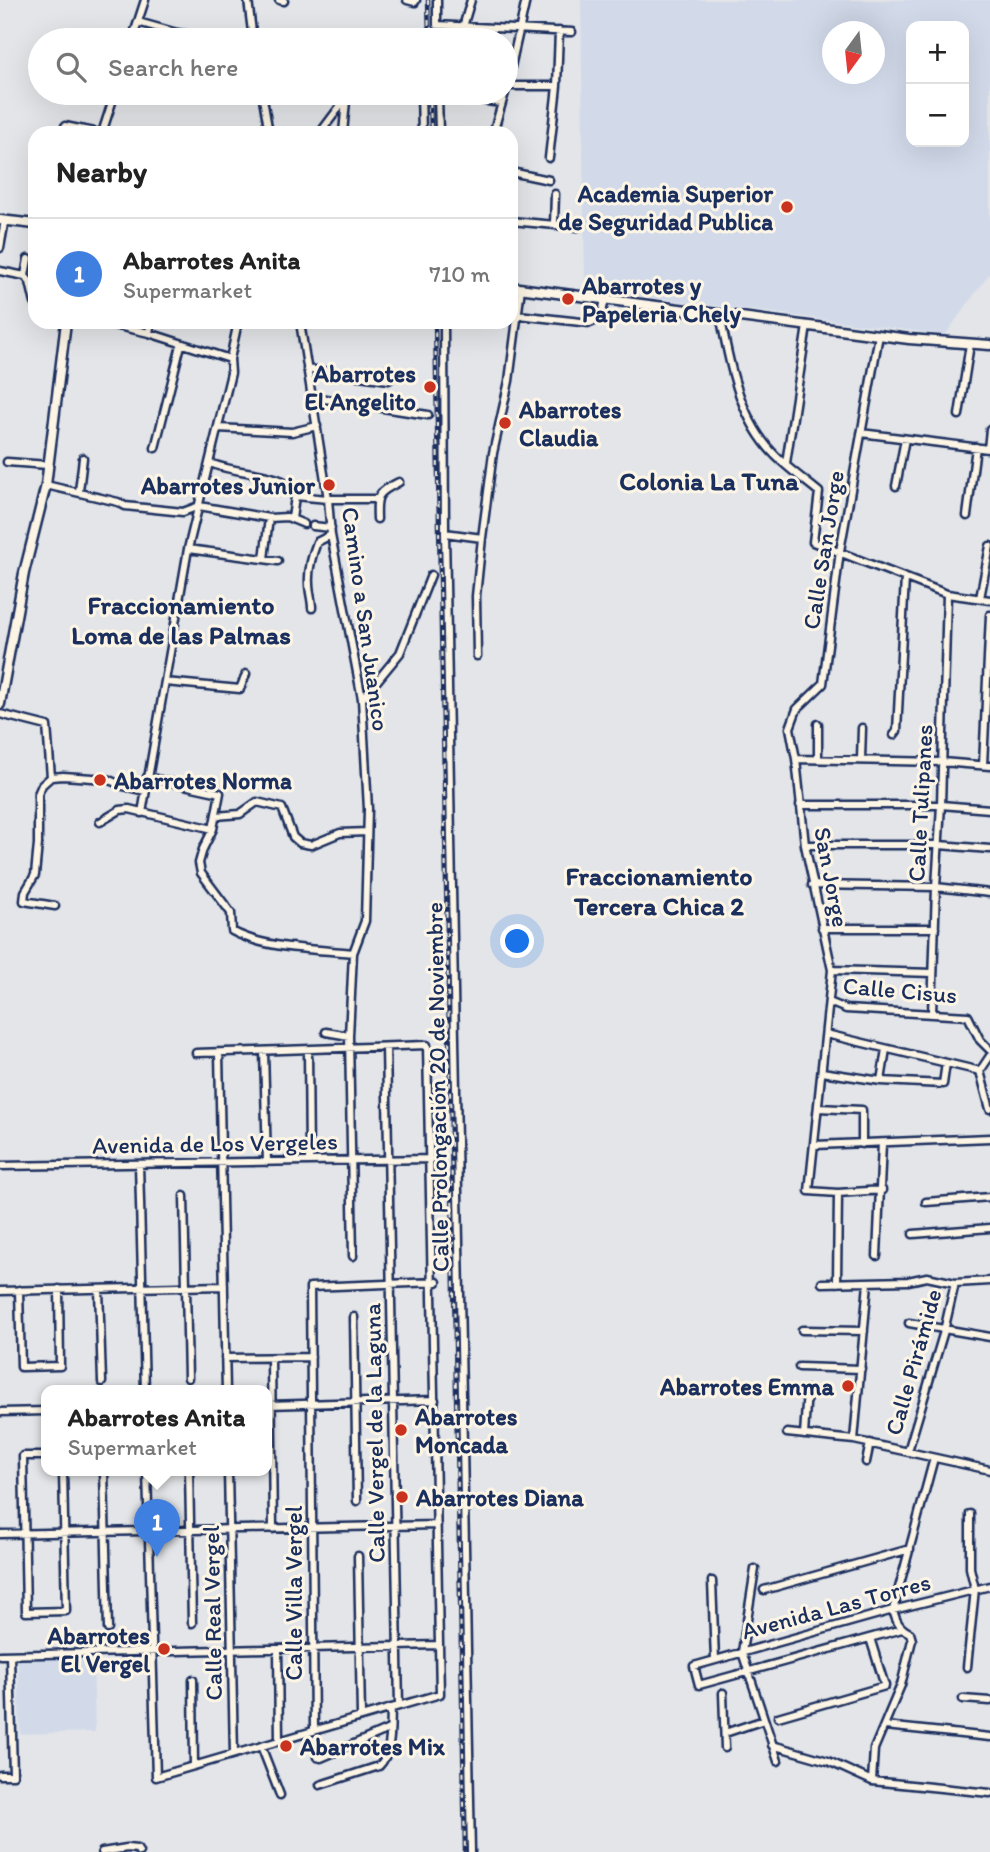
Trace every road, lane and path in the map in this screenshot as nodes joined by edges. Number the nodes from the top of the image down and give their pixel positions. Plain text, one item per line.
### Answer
1 (133, 0) edge
2 (248, 0) edge
3 (279, 0) edge
4 (407, 0) edge
5 (437, 0) edge
6 (471, 0) edge
7 (526, 0) edge
8 (284, 1) edge
9 (416, 1) edge
10 (144, 2) edge
11 (138, 22) junction
12 (463, 27) junction
13 (136, 28) edge
14 (159, 28) edge
15 (252, 28) edge
16 (492, 28) edge
17 (520, 29) junction
18 (559, 31) junction
19 (572, 32) dead end
20 (518, 38) edge
21 (556, 86) junction
22 (518, 88) edge
23 (111, 105) edge
24 (264, 105) edge
25 (341, 105) edge
26 (347, 105) edge
27 (421, 105) edge
28 (438, 105) edge
29 (500, 105) edge
30 (103, 126) edge
31 (268, 126) edge
32 (325, 126) edge
33 (344, 126) edge
34 (422, 126) edge
35 (439, 126) edge
36 (494, 126) edge
37 (549, 158) dead end
38 (518, 173) edge
39 (549, 180) dead end
40 (555, 194) dead end
41 (2, 220) edge
42 (518, 222) edge
43 (28, 223) edge
44 (554, 225) junction
45 (578, 227) dead end
46 (0, 248) edge
47 (27, 259) dead end
48 (0, 271) edge
49 (25, 276) junction
50 (28, 280) edge
51 (518, 288) edge
52 (521, 288) junction
53 (605, 299) junction
54 (518, 304) edge
55 (720, 314) junction
56 (518, 319) edge
57 (807, 326) junction
58 (65, 329) edge
59 (131, 329) edge
60 (150, 329) edge
61 (236, 329) edge
62 (301, 329) edge
63 (444, 329) edge
64 (514, 329) edge
65 (149, 333) junction
66 (879, 335) junction
67 (970, 344) junction
68 (181, 345) junction
69 (990, 345) edge
70 (230, 359) junction
71 (307, 369) junction
72 (389, 380) dead end
73 (312, 397) junction
74 (428, 415) dead end
75 (959, 415) dead end
76 (317, 426) junction
77 (218, 428) junction
78 (990, 429) edge
79 (861, 433) junction
80 (905, 439) junction
81 (976, 447) junction
82 (155, 448) dead end
83 (988, 449) edge
84 (83, 458) dead end
85 (7, 462) dead end
86 (210, 463) junction
87 (786, 463) junction
88 (48, 465) junction
89 (283, 481) dead end
90 (399, 482) dead end
91 (46, 485) junction
92 (896, 486) dead end
93 (79, 491) junction
94 (328, 499) junction
95 (376, 499) junction
96 (199, 506) junction
97 (967, 516) dead end
98 (269, 518) junction
99 (292, 519) junction
100 (377, 519) dead end
101 (304, 524) dead end
102 (313, 526) dead end
103 (331, 531) junction
104 (445, 533) junction
105 (482, 538) junction
106 (990, 545) edge
107 (188, 549) junction
108 (839, 551) junction
109 (989, 558) edge
110 (264, 559) junction
111 (278, 561) dead end
112 (431, 575) dead end
113 (905, 578) junction
114 (947, 594) junction
115 (980, 598) junction
116 (990, 600) edge
117 (312, 608) dead end
118 (990, 615) edge
119 (989, 639) edge
120 (477, 656) dead end
121 (246, 674) dead end
122 (165, 682) junction
123 (362, 699) junction
124 (0, 704) edge
125 (0, 714) edge
126 (818, 724) dead end
127 (862, 728) dead end
128 (894, 735) dead end
129 (796, 759) junction
130 (818, 759) junction
131 (861, 760) junction
132 (942, 762) junction
133 (987, 766) edge
134 (51, 777) junction
135 (148, 777) junction
136 (145, 791) junction
137 (942, 805) junction
138 (800, 806) junction
139 (990, 809) edge
140 (142, 813) junction
141 (216, 816) junction
142 (100, 822) dead end
143 (213, 829) junction
144 (367, 832) junction
145 (805, 845) junction
146 (939, 845) junction
147 (990, 849) edge
148 (812, 885) junction
149 (936, 887) junction
150 (990, 893) edge
151 (55, 906) dead end
152 (822, 928) junction
153 (935, 928) junction
154 (353, 953) junction
155 (832, 970) junction
156 (933, 973) junction
157 (829, 1002) junction
158 (932, 1014) junction
159 (326, 1032) dead end
160 (826, 1034) junction
161 (349, 1036) junction
162 (386, 1047) junction
163 (350, 1048) junction
164 (309, 1049) junction
165 (886, 1049) junction
166 (990, 1050) edge
167 (264, 1051) junction
168 (196, 1053) dead end
169 (219, 1054) junction
170 (990, 1056) edge
171 (946, 1063) junction
172 (980, 1071) junction
173 (822, 1072) junction
174 (881, 1081) junction
175 (989, 1099) edge
176 (818, 1108) junction
177 (990, 1109) edge
178 (990, 1138) edge
179 (882, 1143) junction
180 (862, 1144) junction
181 (815, 1145) junction
182 (388, 1159) junction
183 (430, 1159) junction
184 (352, 1160) junction
185 (267, 1161) junction
186 (309, 1161) junction
187 (222, 1162) junction
188 (139, 1164) junction
189 (0, 1166) edge
190 (882, 1190) junction
191 (838, 1193) junction
192 (184, 1196) dead end
193 (990, 1197) edge
194 (926, 1202) dead end
195 (990, 1228) edge
196 (913, 1234) dead end
197 (353, 1256) dead end
198 (877, 1256) dead end
199 (990, 1281) edge
200 (435, 1282) junction
201 (822, 1283) dead end
202 (837, 1283) junction
203 (868, 1283) junction
204 (956, 1283) junction
205 (390, 1284) junction
206 (224, 1286) junction
207 (186, 1287) junction
208 (142, 1288) junction
209 (58, 1289) junction
210 (99, 1289) junction
211 (0, 1290) edge
212 (19, 1290) junction
213 (354, 1317) dead end
214 (909, 1323) dead end
215 (802, 1330) dead end
216 (864, 1331) junction
217 (944, 1331) junction
218 (990, 1337) edge
219 (311, 1357) junction
220 (225, 1358) junction
221 (271, 1358) junction
222 (799, 1367) dead end
223 (861, 1369) junction
224 (188, 1378) dead end
225 (102, 1382) dead end
226 (145, 1385) edge
227 (226, 1385) edge
228 (270, 1385) edge
229 (807, 1390) dead end
230 (435, 1400) junction
231 (393, 1401) junction
232 (356, 1402) junction
233 (311, 1404) junction
234 (272, 1405) edge
235 (41, 1410) edge
236 (0, 1412) edge
237 (787, 1433) dead end
238 (804, 1435) junction
239 (854, 1440) junction
240 (870, 1443) junction
241 (908, 1451) junction
242 (41, 1456) edge
243 (934, 1458) junction
244 (866, 1462) dead end
245 (990, 1470) edge
246 (63, 1476) edge
247 (104, 1476) edge
248 (147, 1476) edge
249 (189, 1476) edge
250 (228, 1476) edge
251 (271, 1476) edge
252 (357, 1501) dead end
253 (970, 1514) dead end
254 (437, 1525) junction
255 (395, 1526) junction
256 (312, 1528) junction
257 (273, 1529) junction
258 (230, 1530) junction
259 (149, 1531) junction
260 (190, 1531) junction
261 (106, 1532) junction
262 (64, 1533) junction
263 (0, 1534) edge
264 (25, 1534) junction
265 (910, 1549) junction
266 (358, 1556) dead end
267 (755, 1569) dead end
268 (712, 1581) dead end
269 (990, 1586) edge
270 (975, 1589) junction
271 (764, 1590) dead end
272 (893, 1609) junction
273 (192, 1623) dead end
274 (108, 1629) dead end
275 (902, 1629) junction
276 (870, 1638) junction
277 (439, 1645) junction
278 (398, 1646) junction
279 (360, 1647) junction
280 (313, 1648) junction
281 (278, 1649) junction
282 (232, 1650) junction
283 (152, 1652) junction
284 (742, 1652) junction
285 (0, 1655) edge
286 (10, 1655) junction
287 (715, 1660) junction
288 (967, 1667) dead end
289 (748, 1670) junction
290 (193, 1680) dead end
291 (723, 1693) dead end
292 (963, 1699) dead end
293 (990, 1701) edge
294 (399, 1706) junction
295 (391, 1708) junction
296 (360, 1717) junction
297 (778, 1717) dead end
298 (764, 1720) junction
299 (885, 1726) junction
300 (389, 1729) junction
301 (314, 1731) junction
302 (725, 1733) junction
303 (990, 1737) edge
304 (279, 1741) junction
305 (772, 1745) junction
306 (261, 1746) junction
307 (725, 1748) dead end
308 (234, 1754) junction
309 (317, 1757) dead end
310 (778, 1760) dead end
311 (194, 1766) junction
312 (0, 1775) edge
313 (872, 1780) junction
314 (320, 1785) dead end
315 (990, 1793) edge
316 (279, 1795) dead end
317 (138, 1851) edge
318 (102, 1852) edge
319 (471, 1852) edge

1 - 10 street
2 - 15 street
3 - 8 street
4 - 9 street
5 - 12 street
6 - 12 street
7 - 17 street
10 - 11 street
11 - 13 street
11 - 14 street
12 - 16 street
17 - 18 street
17 - 20 street
18 - 19 street
18 - 21 street
21 - 22 street
21 - 37 street
23 - 30 street
24 - 31 street
25 - 32 street
26 - 33 street
27 - 34 street
28 - 35 street
29 - 36 street
38 - 39 street
40 - 44 street
41 - 43 street
41 - 46 street
42 - 44 street
44 - 45 street
47 - 49 street
48 - 49 street
49 - 50 street
51 - 52 street
52 - 53 street
52 - 54 street
53 - 55 street
53 - 56 street
55 - 57 street
55 - 87 street
57 - 66 street
57 - 87 street
58 - 88 street
59 - 65 street
60 - 65 street
61 - 70 street
62 - 71 street, Camino a San Juanico
63 - 104 street, Calle Prolongación 20 de Noviembre
64 - 105 street
65 - 68 street
66 - 67 street
66 - 79 street, Calle San Jorge
67 - 69 street
67 - 75 street
68 - 70 street
68 - 82 street
70 - 77 street
71 - 72 street
71 - 73 street, Camino a San Juanico
73 - 74 street
73 - 76 street, Camino a San Juanico
76 - 77 street
76 - 94 street, Camino a San Juanico
77 - 86 street
78 - 83 street
79 - 80 street
79 - 108 street, Calle San Jorge
80 - 81 street
80 - 92 street
81 - 83 street
81 - 97 street
84 - 93 street
85 - 88 street
86 - 89 street
86 - 96 street
87 - 108 street
88 - 91 street
90 - 95 street
91 - 93 street
91 - 124 street
93 - 96 street
94 - 95 street
94 - 99 street
94 - 103 street, Camino a San Juanico
95 - 100 street
96 - 98 street
96 - 107 street
98 - 99 street
98 - 110 street
99 - 101 street
102 - 103 street
103 - 117 street
103 - 123 street, Camino a San Juanico
104 - 105 street
104 - 319 street, Calle Prolongación 20 de Noviembre
105 - 120 street
106 - 109 street
107 - 110 street
107 - 122 street
108 - 113 street
108 - 129 street, Calle San Jorge
109 - 115 street
110 - 111 street
112 - 123 street
113 - 114 street
113 - 128 street
114 - 115 street
114 - 132 street, Calle Tulipanes
115 - 116 street
118 - 119 street
119 - 133 street
121 - 122 street
122 - 135 street
123 - 144 street, Camino a San Juanico
125 - 134 street
126 - 130 street
127 - 131 street
129 - 130 street
129 - 138 street, San Jorge
130 - 131 street
131 - 132 street
132 - 133 street
132 - 137 street, Calle Tulipanes
134 - 136 street
134 - 151 street
135 - 136 street
135 - 141 street
136 - 140 street
137 - 138 street
137 - 139 street
137 - 146 street, Calle Tulipanes
138 - 145 street, San Jorge
140 - 142 street
140 - 143 street
141 - 143 street
141 - 144 street
143 - 154 street
144 - 154 street, Camino a San Juanico
145 - 146 street
145 - 148 street, San Jorge
146 - 147 street
146 - 149 street, Calle Tulipanes
148 - 149 street
148 - 152 street, San Jorge
149 - 150 street
149 - 153 street, Calle Tulipanes
152 - 153 street
152 - 155 street, San Jorge
153 - 156 street, Calle Tulipanes
154 - 161 street, Camino a San Juanico
155 - 156 street
155 - 157 street, San Jorge
156 - 158 street, Calle Tulipanes
157 - 158 street, Calle Cisus
157 - 160 street
158 - 166 street, Calle Cisus
159 - 161 street
160 - 165 street
160 - 173 street
161 - 163 street, Camino a San Juanico
162 - 163 street
162 - 182 street, Calle Vergel de la Laguna
162 - 183 street, Calle Prolongación 20 de Noviembre
163 - 164 street
163 - 184 street, Camino a San Juanico
164 - 167 street
164 - 186 street
165 - 171 street
165 - 174 street
167 - 169 street
167 - 185 street
168 - 169 street
169 - 187 street
170 - 172 street
171 - 172 street
171 - 174 street
172 - 175 street
173 - 174 street
173 - 176 street
175 - 177 street
176 - 180 street
176 - 181 street
178 - 179 street
179 - 180 street
179 - 190 street
180 - 181 street
181 - 191 street
182 - 183 street, Avenida de Los Vergeles
182 - 184 street, Avenida de Los Vergeles
182 - 205 street, Calle Vergel de la Laguna
183 - 200 street, Calle Prolongación 20 de Noviembre
184 - 186 street, Avenida de Los Vergeles
184 - 197 street, Camino a San Juanico
185 - 186 street, Avenida de Los Vergeles
185 - 187 street, Avenida de Los Vergeles
187 - 188 street, Avenida de Los Vergeles
187 - 206 street
188 - 189 street, Avenida de Los Vergeles
188 - 208 street
190 - 191 street
190 - 198 street
191 - 202 street
192 - 207 street
193 - 194 street
195 - 196 street
199 - 204 street
200 - 205 street
200 - 230 street, Calle Prolongación 20 de Noviembre
201 - 202 street
202 - 203 street
203 - 204 street
203 - 216 street
204 - 217 street, Calle Pirámide
205 - 219 street, Calle Villa Vergel
205 - 231 street, Calle Vergel de la Laguna
206 - 207 street
206 - 220 street
207 - 208 street
207 - 224 street
208 - 210 street
208 - 226 street
209 - 210 street
209 - 212 street
209 - 212 street
210 - 225 street
211 - 212 street
213 - 232 street
214 - 217 street
215 - 216 street
216 - 223 street
217 - 218 street
217 - 241 street, Calle Pirámide
219 - 221 street
219 - 233 street, Calle Villa Vergel
220 - 221 street
220 - 227 street
221 - 228 street
222 - 223 street
223 - 239 street
229 - 238 street
230 - 231 street
230 - 254 street, Calle Prolongación 20 de Noviembre
231 - 232 street
231 - 255 street, Calle Vergel de la Laguna
232 - 233 street
232 - 252 street
233 - 234 street
233 - 256 street, Calle Villa Vergel
235 - 236 street
237 - 238 street
238 - 239 street
239 - 240 street
240 - 241 street
240 - 244 street
241 - 243 street
242 - 264 street
243 - 245 street
243 - 265 street
246 - 262 street
247 - 261 street
248 - 259 street
249 - 260 street
250 - 258 street, Calle Real Vergel
251 - 257 street
253 - 270 street
254 - 255 street
254 - 277 street, Calle Prolongación 20 de Noviembre
255 - 256 street
255 - 278 street, Calle Vergel de la Laguna
256 - 257 street
256 - 280 street, Calle Villa Vergel
257 - 258 street
258 - 260 street
258 - 282 street, Calle Real Vergel
259 - 260 street
259 - 261 street
259 - 283 street
260 - 273 street
261 - 262 street
261 - 274 street
262 - 264 street
262 - 264 street
263 - 264 street
265 - 271 street
265 - 272 street
266 - 279 street
267 - 284 street
268 - 287 street
269 - 270 street, Avenida Las Torres
270 - 272 street, Avenida Las Torres
270 - 288 street
272 - 275 street
272 - 284 street, Avenida Las Torres
275 - 276 street, Avenida Las Torres
275 - 299 street
276 - 289 street, Avenida Las Torres
276 - 297 street
277 - 278 street
277 - 294 street, Calle Prolongación 20 de Noviembre
278 - 279 street
278 - 294 street, Calle Vergel de la Laguna
279 - 280 street
279 - 296 street
280 - 281 street
280 - 301 street, Calle Villa Vergel
281 - 282 street
281 - 304 street
282 - 283 street
282 - 308 street, Calle Real Vergel
283 - 286 street
283 - 311 street
284 - 287 street, Avenida Las Torres
284 - 289 street
285 - 286 street
286 - 312 street
287 - 289 street, Avenida Las Torres
289 - 298 street
290 - 311 street
291 - 302 street
292 - 293 street
294 - 295 street
295 - 296 street
295 - 300 street
296 - 301 street
298 - 302 street
298 - 305 street
299 - 303 street
299 - 313 street
300 - 309 street
300 - 314 street
301 - 304 street
302 - 307 street
304 - 306 street
305 - 310 street
305 - 313 street
306 - 308 street
306 - 316 street
308 - 311 street
313 - 315 street
317 - 318 street

